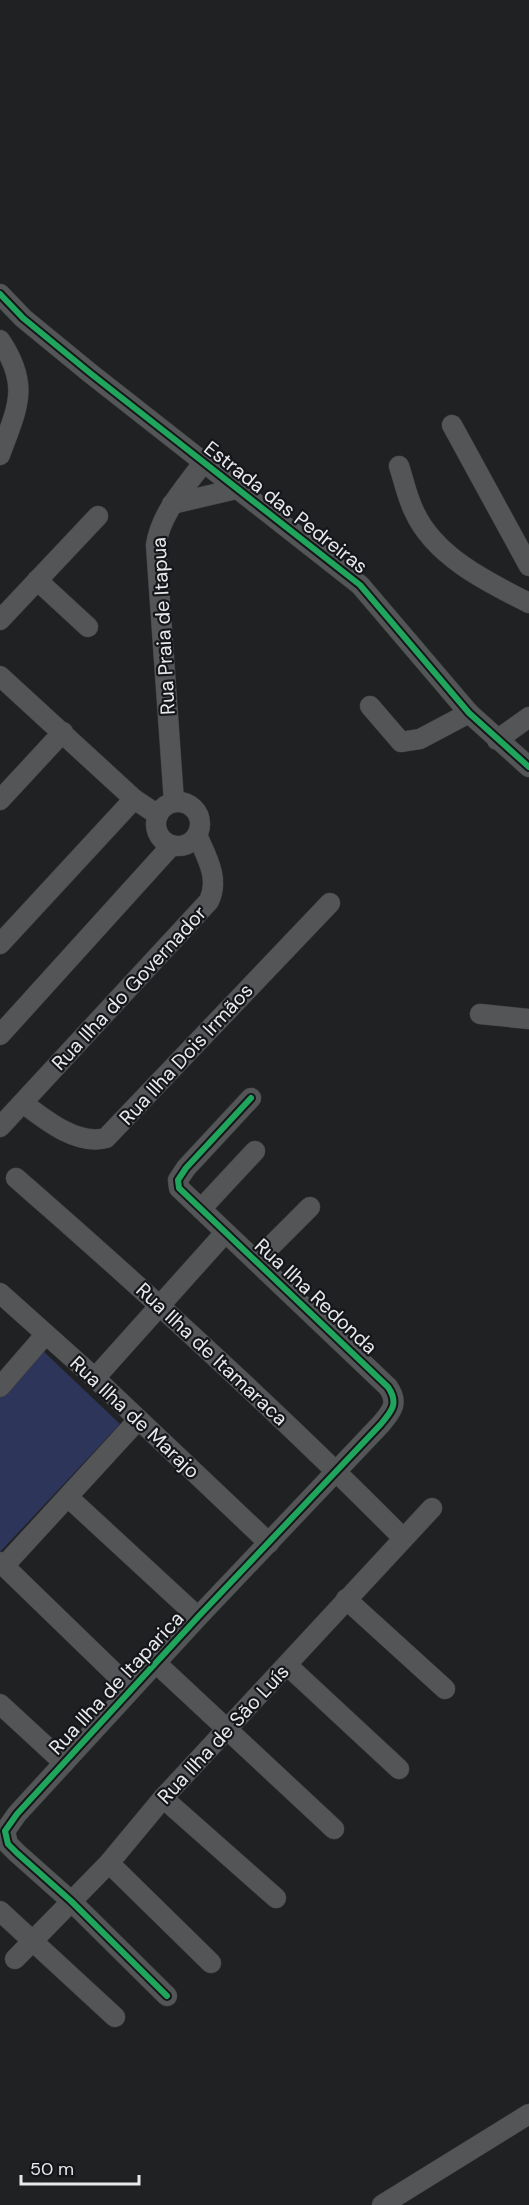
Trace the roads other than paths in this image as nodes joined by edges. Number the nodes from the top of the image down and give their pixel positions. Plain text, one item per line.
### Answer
1 (0, 294) edge
2 (23, 318) junction
3 (0, 340) edge
4 (452, 425) dead end
5 (0, 455) edge
6 (203, 464) junction
7 (399, 466) dead end
8 (236, 489) junction
9 (172, 504) junction
10 (98, 516) dead end
11 (529, 566) edge
12 (37, 580) junction
13 (529, 603) edge
14 (0, 620) edge
15 (88, 627) dead end
16 (0, 676) edge
17 (369, 706) dead end
18 (469, 713) junction
19 (529, 717) edge
20 (63, 732) junction
21 (497, 740) junction
22 (529, 767) edge
23 (134, 799) junction
24 (0, 800) edge
25 (174, 802) junction
26 (158, 815) junction
27 (197, 835) junction
28 (172, 845) junction
29 (330, 903) dead end
30 (0, 944) edge
31 (480, 1014) dead end
32 (529, 1019) edge
33 (0, 1035) edge
34 (251, 1098) dead end
35 (23, 1103) junction
36 (0, 1127) edge
37 (255, 1151) dead end
38 (16, 1178) dead end
39 (195, 1204) junction
40 (310, 1207) dead end
41 (225, 1234) junction
42 (256, 1261) junction
43 (0, 1293) edge
44 (160, 1304) junction
45 (45, 1335) junction
46 (95, 1378) junction
47 (385, 1384) joint
48 (0, 1387) edge
49 (138, 1420) junction
50 (337, 1472) junction
51 (68, 1497) junction
52 (432, 1508) dead end
53 (402, 1537) junction
54 (269, 1543) junction
55 (2, 1564) edge
56 (346, 1599) junction
57 (198, 1617) junction
58 (156, 1663) junction
59 (287, 1665) junction
60 (132, 1689) junction
61 (445, 1689) dead end
62 (0, 1704) edge
63 (225, 1730) junction
64 (64, 1763) junction
65 (399, 1769) dead end
66 (163, 1798) junction
67 (334, 1829) dead end
68 (109, 1863) junction
69 (276, 1898) dead end
70 (71, 1901) junction
71 (0, 1911) edge
72 (32, 1941) junction
73 (15, 1959) dead end
74 (211, 1963) dead end
75 (167, 1996) dead end
76 (115, 2017) dead end
77 (529, 2114) edge
78 (381, 2205) edge

1 - 2 street, Estrada das Pedreiras
2 - 3 street
2 - 6 street, Estrada das Pedreiras
3 - 5 street
4 - 11 street
6 - 8 street, Estrada das Pedreiras
6 - 9 street, Rua Praia de Itapua
7 - 13 street
8 - 9 street
8 - 18 street, Estrada das Pedreiras
9 - 25 street, Rua Praia de Itapua
10 - 12 street
12 - 14 street
12 - 15 street
16 - 20 street
17 - 18 street
18 - 21 street, Estrada das Pedreiras
19 - 21 street
20 - 23 street
20 - 24 street
21 - 22 street, Estrada das Pedreiras
23 - 26 street
23 - 30 street
25 - 26 street
25 - 27 street
26 - 28 street
27 - 28 street
27 - 35 street, Rua Ilha do Governador
28 - 33 street
29 - 35 street, Rua Ilha Dois Irmãos
31 - 32 street
34 - 39 street
35 - 36 street, Rua Ilha do Governador
37 - 39 street
38 - 44 street, Rua Ilha de Itamaraca
39 - 41 street, Rua Ilha Redonda
40 - 42 street
41 - 42 street, Rua Ilha Redonda
41 - 44 street
42 - 47 street, Rua Ilha Redonda
43 - 45 street, Rua Ilha de Marajo
44 - 46 street
44 - 50 street, Rua Ilha de Itamaraca
45 - 46 street, Rua Ilha de Marajo
45 - 48 street
46 - 49 street, Rua Ilha de Marajo
47 - 50 street, Rua Ilha de Itaparica
49 - 51 street
49 - 54 street, Rua Ilha de Marajo
50 - 53 street, Rua Ilha de Itamaraca
50 - 54 street, Rua Ilha de Itaparica
51 - 55 street
51 - 57 street
52 - 53 street, Rua Ilha de São Luís
53 - 56 street, Rua Ilha de São Luís
54 - 57 street, Rua Ilha de Itaparica
55 - 60 street
56 - 59 street, Rua Ilha de São Luís
56 - 61 street
57 - 58 street, Rua Ilha de Itaparica
58 - 60 street, Rua Ilha de Itaparica
58 - 63 street
59 - 63 street, Rua Ilha de São Luís
59 - 65 street
60 - 64 street, Rua Ilha de Itaparica
62 - 64 street
63 - 66 street, Rua Ilha de São Luís
63 - 67 street
64 - 70 street, Rua Ilha de Itaparica
66 - 68 street, Rua Ilha de São Luís
66 - 69 street
68 - 70 street, Rua Ilha de São Luís
68 - 74 street
70 - 72 street, Rua Ilha de São Luís
70 - 75 street, Rua Ilha de Itaparica
71 - 72 street
72 - 73 street, Rua Ilha de São Luís
72 - 76 street
77 - 78 street

